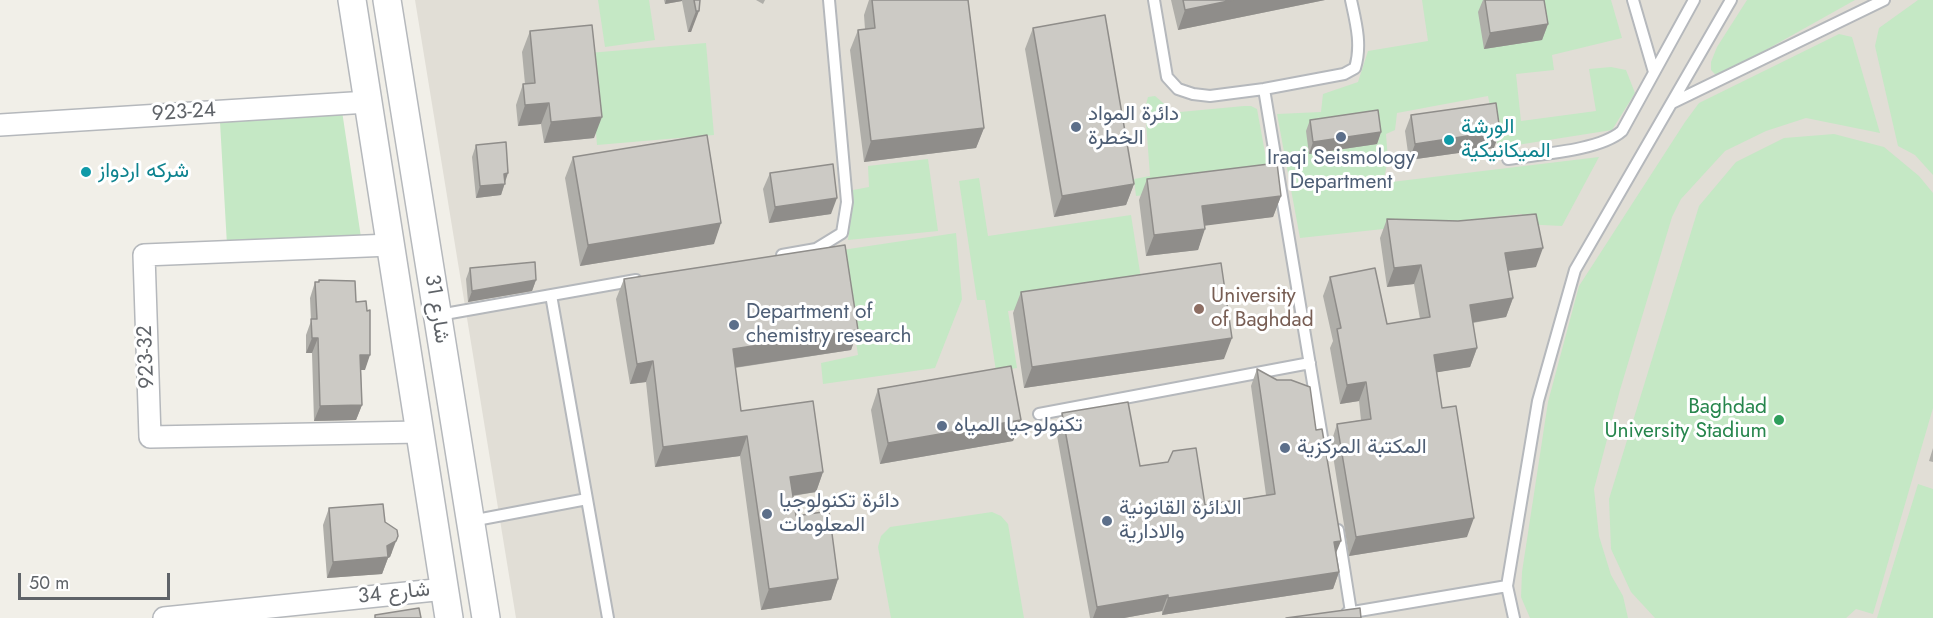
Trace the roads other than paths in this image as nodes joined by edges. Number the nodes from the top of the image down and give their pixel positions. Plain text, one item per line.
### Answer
1 (352, 0) edge
2 (387, 0) edge
3 (829, 0) edge
4 (1154, 0) edge
5 (1351, 0) edge
6 (1633, 0) edge
7 (1694, 0) edge
8 (1731, 0) edge
9 (1884, 0) edge
10 (1654, 72) junction
11 (1264, 89) junction
12 (368, 102) junction
13 (1672, 103) junction
14 (0, 125) edge
15 (1508, 159) dead end
16 (391, 245) junction
17 (770, 257) edge
18 (643, 279) edge
19 (551, 295) junction
20 (437, 315) junction
21 (1310, 363) junction
22 (1039, 414) dead end
23 (420, 432) junction
24 (1325, 453) edge
25 (587, 499) junction
26 (471, 521) junction
27 (1336, 522) edge
28 (1507, 586) junction
29 (445, 589) junction
30 (353, 608) edge
31 (164, 618) edge
32 (449, 618) edge
33 (486, 618) edge
34 (608, 618) edge
35 (1514, 618) edge

1 - 12 street, شارع 31
2 - 20 street, شارع 31
3 - 17 lane
4 - 11 lane
5 - 11 lane
6 - 10 lane
7 - 10 lane
8 - 13 lane
9 - 13 lane
10 - 15 lane
11 - 21 lane
12 - 14 street, 923-24
12 - 16 street, شارع 31
13 - 28 lane
16 - 23 street, شارع 31
16 - 23 street, 923-32
18 - 19 lane
19 - 20 lane
19 - 25 lane
20 - 26 street, شارع 31
21 - 22 lane
21 - 24 lane
23 - 29 street, شارع 31
25 - 26 lane
25 - 34 lane
26 - 33 street, شارع 31
27 - 28 lane
28 - 35 lane
29 - 30 street, شارع 34
29 - 32 street, شارع 31
30 - 31 street, شارع 34

